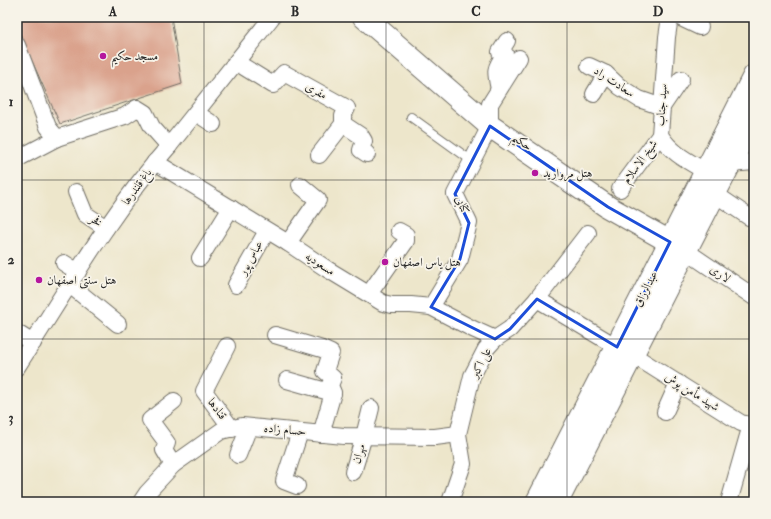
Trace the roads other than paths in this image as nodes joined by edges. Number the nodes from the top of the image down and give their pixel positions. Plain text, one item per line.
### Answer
1 (272, 17) edge
2 (364, 17) edge
3 (371, 17) edge
4 (670, 17) edge
5 (679, 17) edge
6 (700, 27) dead end
7 (507, 41) dead end
8 (17, 45) edge
9 (519, 58) dead end
10 (236, 62) junction
11 (589, 66) dead end
12 (606, 74) junction
13 (754, 76) edge
14 (681, 79) dead end
15 (499, 89) junction
16 (594, 94) dead end
17 (662, 107) junction
18 (196, 113) junction
19 (411, 117) dead end
20 (753, 120) edge
21 (213, 124) dead end
22 (343, 124) junction
23 (490, 126) junction
24 (660, 135) junction
25 (57, 138) junction
26 (169, 146) junction
27 (367, 154) dead end
28 (319, 155) dead end
29 (17, 159) edge
30 (472, 161) junction
31 (156, 162) junction
32 (754, 162) edge
33 (730, 164) junction
34 (705, 171) junction
35 (300, 185) dead end
36 (620, 189) dead end
37 (76, 192) dead end
38 (715, 194) junction
39 (231, 208) junction
40 (749, 217) dead end
41 (106, 228) junction
42 (267, 231) junction
43 (399, 231) dead end
44 (588, 233) dead end
45 (288, 243) junction
46 (679, 244) junction
47 (200, 258) dead end
48 (64, 263) dead end
49 (74, 279) junction
50 (236, 286) dead end
51 (369, 294) junction
52 (754, 297) edge
53 (537, 299) junction
54 (431, 307) junction
55 (118, 324) dead end
56 (17, 333) edge
57 (275, 335) dead end
58 (495, 339) junction
59 (33, 342) junction
60 (227, 346) dead end
61 (625, 351) junction
62 (17, 367) edge
63 (287, 380) dead end
64 (678, 383) junction
65 (333, 393) junction
66 (174, 401) dead end
67 (370, 408) dead end
68 (665, 412) dead end
69 (752, 425) edge
70 (249, 427) junction
71 (232, 429) junction
72 (300, 432) junction
73 (321, 434) junction
74 (458, 434) junction
75 (364, 436) junction
76 (238, 455) dead end
77 (173, 465) junction
78 (353, 472) dead end
79 (297, 486) dead end
80 (141, 502) edge
81 (450, 502) edge
82 (536, 502) edge
83 (557, 502) edge
84 (729, 502) edge

1 - 10 street, باغ قلندرها
2 - 23 main road, حکیم
3 - 46 lane, حکیم
4 - 17 street, سید جناب
5 - 6 street
7 - 15 street
8 - 25 street
9 - 15 street
10 - 18 street, باغ قلندرها
10 - 22 street, مفری
11 - 12 street, سعادت راد
12 - 16 street
12 - 17 street, سعادت راد
13 - 34 main road, عبدالرزاق
14 - 17 street
15 - 23 street
17 - 24 street, سید جناب
18 - 21 street
18 - 26 street, باغ قلندرها
19 - 30 lane
20 - 33 main road, عبدالرزاق
22 - 27 street
22 - 28 street
23 - 30 street, کتابی
23 - 46 main road, حکیم
24 - 34 street, سید جناب
24 - 36 street, شیخ الاسلام
25 - 26 street
25 - 29 street
26 - 31 street, باغ قلندرها
30 - 54 street, کتابی
31 - 39 street, مسعودیه
31 - 41 street, باغ قلندرها
32 - 33 street
33 - 38 main road, عبدالرزاق
34 - 46 main road, عبدالرزاق
35 - 45 street
37 - 41 street, فخر
38 - 40 street
38 - 46 main road, عبدالرزاق
39 - 42 street, مسعودیه
39 - 47 street
41 - 49 street, باغ قلندرها
42 - 45 street, مسعودیه
42 - 50 street, عباس پور
43 - 51 street
44 - 53 street, علی اکبر
45 - 51 street, مسعودیه
46 - 52 street, لاری
46 - 61 main road, عبدالرزاق
48 - 49 street
49 - 55 street
49 - 59 street, باغ قلندرها
51 - 54 street, مسعودیه
53 - 58 street, علی اکبر
53 - 61 street
54 - 58 street, مسعودیه
56 - 59 street
57 - 65 street
58 - 74 street, علی اکبر
59 - 62 street, باغ قلندرها
60 - 71 street, قنادها
61 - 64 street, شهید مأمن پوش
61 - 82 main road, عبدالرزاق
61 - 83 main road, عبدالرزاق
63 - 65 street
64 - 68 street
64 - 69 street, شهید مأمن پوش
65 - 73 street
66 - 77 street
67 - 75 street, مهران
69 - 84 street
70 - 71 street, حسام زاده
70 - 72 street, حسام زاده
70 - 76 street
71 - 77 street, حسام زاده
72 - 73 street, حسام زاده
72 - 79 street
73 - 75 street, حسام زاده
74 - 75 street, حسام زاده
74 - 81 street, علی اکبر
75 - 78 street, مهران
77 - 80 street, حسام زاده

